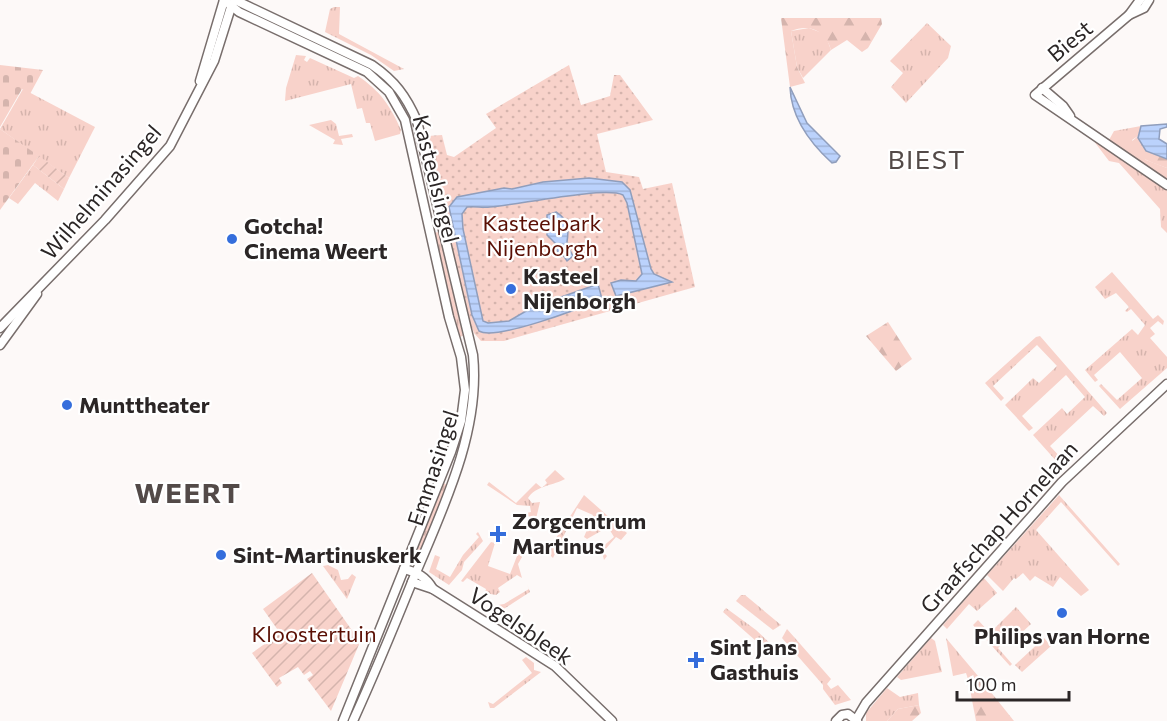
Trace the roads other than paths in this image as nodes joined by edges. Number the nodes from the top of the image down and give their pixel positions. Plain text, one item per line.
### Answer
1 (224, 0) edge
2 (1140, 0) edge
3 (1149, 0) edge
4 (233, 3) edge
5 (1129, 15) junction
6 (199, 87) junction
7 (1042, 88) junction
8 (1070, 117) junction
9 (1167, 185) edge
10 (39, 290) junction
11 (0, 328) edge
12 (0, 345) edge
13 (473, 355) joint
14 (461, 357) joint
15 (1167, 384) edge
16 (404, 570) junction
17 (417, 572) junction
18 (412, 582) junction
19 (433, 589) junction
20 (855, 719) edge
21 (343, 721) edge
22 (353, 721) edge
23 (612, 721) edge
24 (836, 721) edge

1 - 4 street, Kasteelsingel
1 - 6 street
2 - 5 street, Biest
3 - 5 street, Biest
4 - 6 street
4 - 13 street, Kasteelsingel
4 - 14 street, Kasteelsingel
5 - 7 street, Biest
6 - 10 street, Wilhelminasingel
7 - 8 street
7 - 8 street, Biest
8 - 9 street
10 - 11 street, Wilhelminasingel
10 - 12 street, Wilhelminasingel
13 - 17 street, Emmasingel
14 - 16 street, Emmasingel
15 - 20 street, Graafschap Hornelaan
16 - 17 street
16 - 18 street
16 - 21 street, Emmasingel
17 - 18 street, Emmasingel
17 - 19 street, Vogelsbleek
18 - 19 street, Vogelsbleek
18 - 22 street, Emmasingel
19 - 23 street, Vogelsbleek
20 - 24 street

